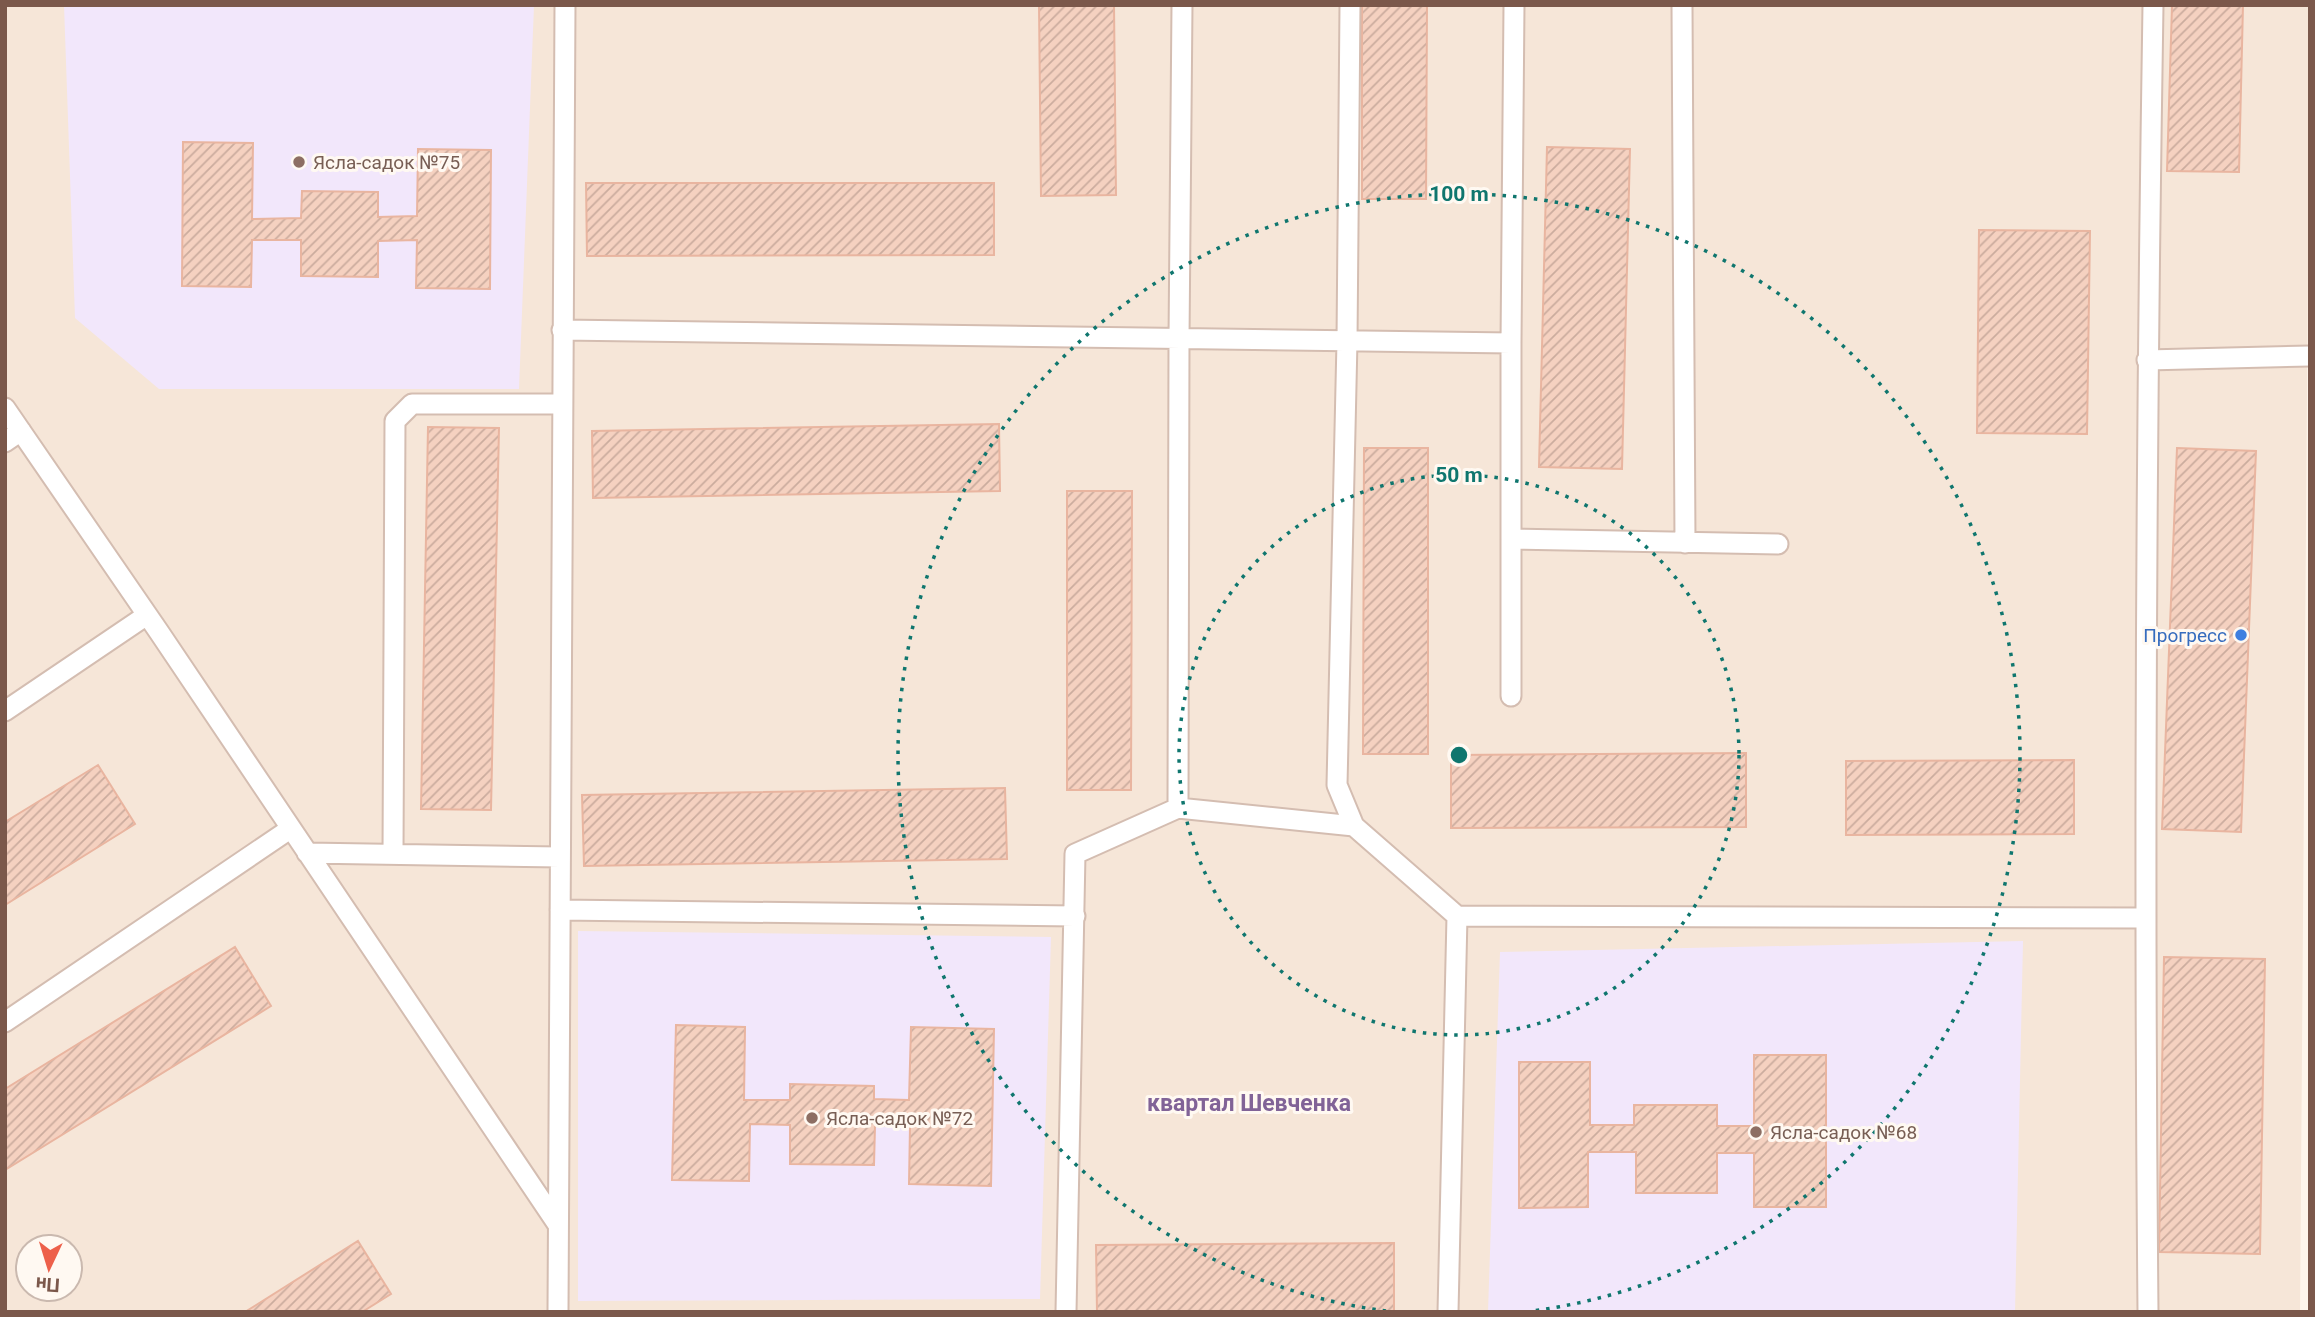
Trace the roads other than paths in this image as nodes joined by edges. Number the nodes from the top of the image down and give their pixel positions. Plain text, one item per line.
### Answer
1 (565, 5) edge
2 (1182, 5) edge
3 (1350, 5) edge
4 (1514, 5) edge
5 (1682, 5) edge
6 (2153, 5) edge
7 (562, 330) junction
8 (1179, 339) junction
9 (1347, 341) junction
10 (1510, 344) junction
11 (2310, 356) edge
12 (2147, 360) junction
13 (562, 404) junction
14 (5, 408) edge
15 (10, 435) edge
16 (1511, 539) junction
17 (1685, 543) junction
18 (1778, 544) dead end
19 (147, 615) junction
20 (1511, 696) dead end
21 (5, 711) edge
22 (1178, 808) junction
23 (1354, 826) junction
24 (290, 829) junction
25 (307, 853) junction
26 (393, 854) junction
27 (560, 857) junction
28 (560, 910) junction
29 (1075, 916) junction
30 (1457, 916) junction
31 (2144, 918) junction
32 (5, 1022) edge
33 (558, 1226) junction
34 (558, 1312) edge
35 (1066, 1312) edge
36 (1448, 1312) edge
37 (2148, 1312) edge

1 - 7 lane
2 - 8 lane
3 - 9 lane
4 - 10 lane
5 - 17 lane
6 - 12 lane
7 - 8 lane
7 - 13 lane
8 - 9 lane
8 - 22 lane
9 - 10 lane
9 - 23 lane
10 - 16 lane
11 - 12 lane
12 - 31 lane
13 - 26 lane
13 - 27 lane
14 - 15 lane
15 - 19 lane
16 - 17 lane
16 - 20 lane
17 - 18 lane
19 - 21 lane
19 - 24 lane
22 - 23 lane
22 - 29 lane
23 - 30 lane
24 - 25 lane
24 - 32 lane
25 - 26 lane
25 - 33 lane
26 - 27 lane
27 - 28 lane
28 - 29 lane
28 - 33 lane
29 - 35 lane
30 - 31 lane
30 - 36 lane
31 - 37 lane
33 - 34 lane

